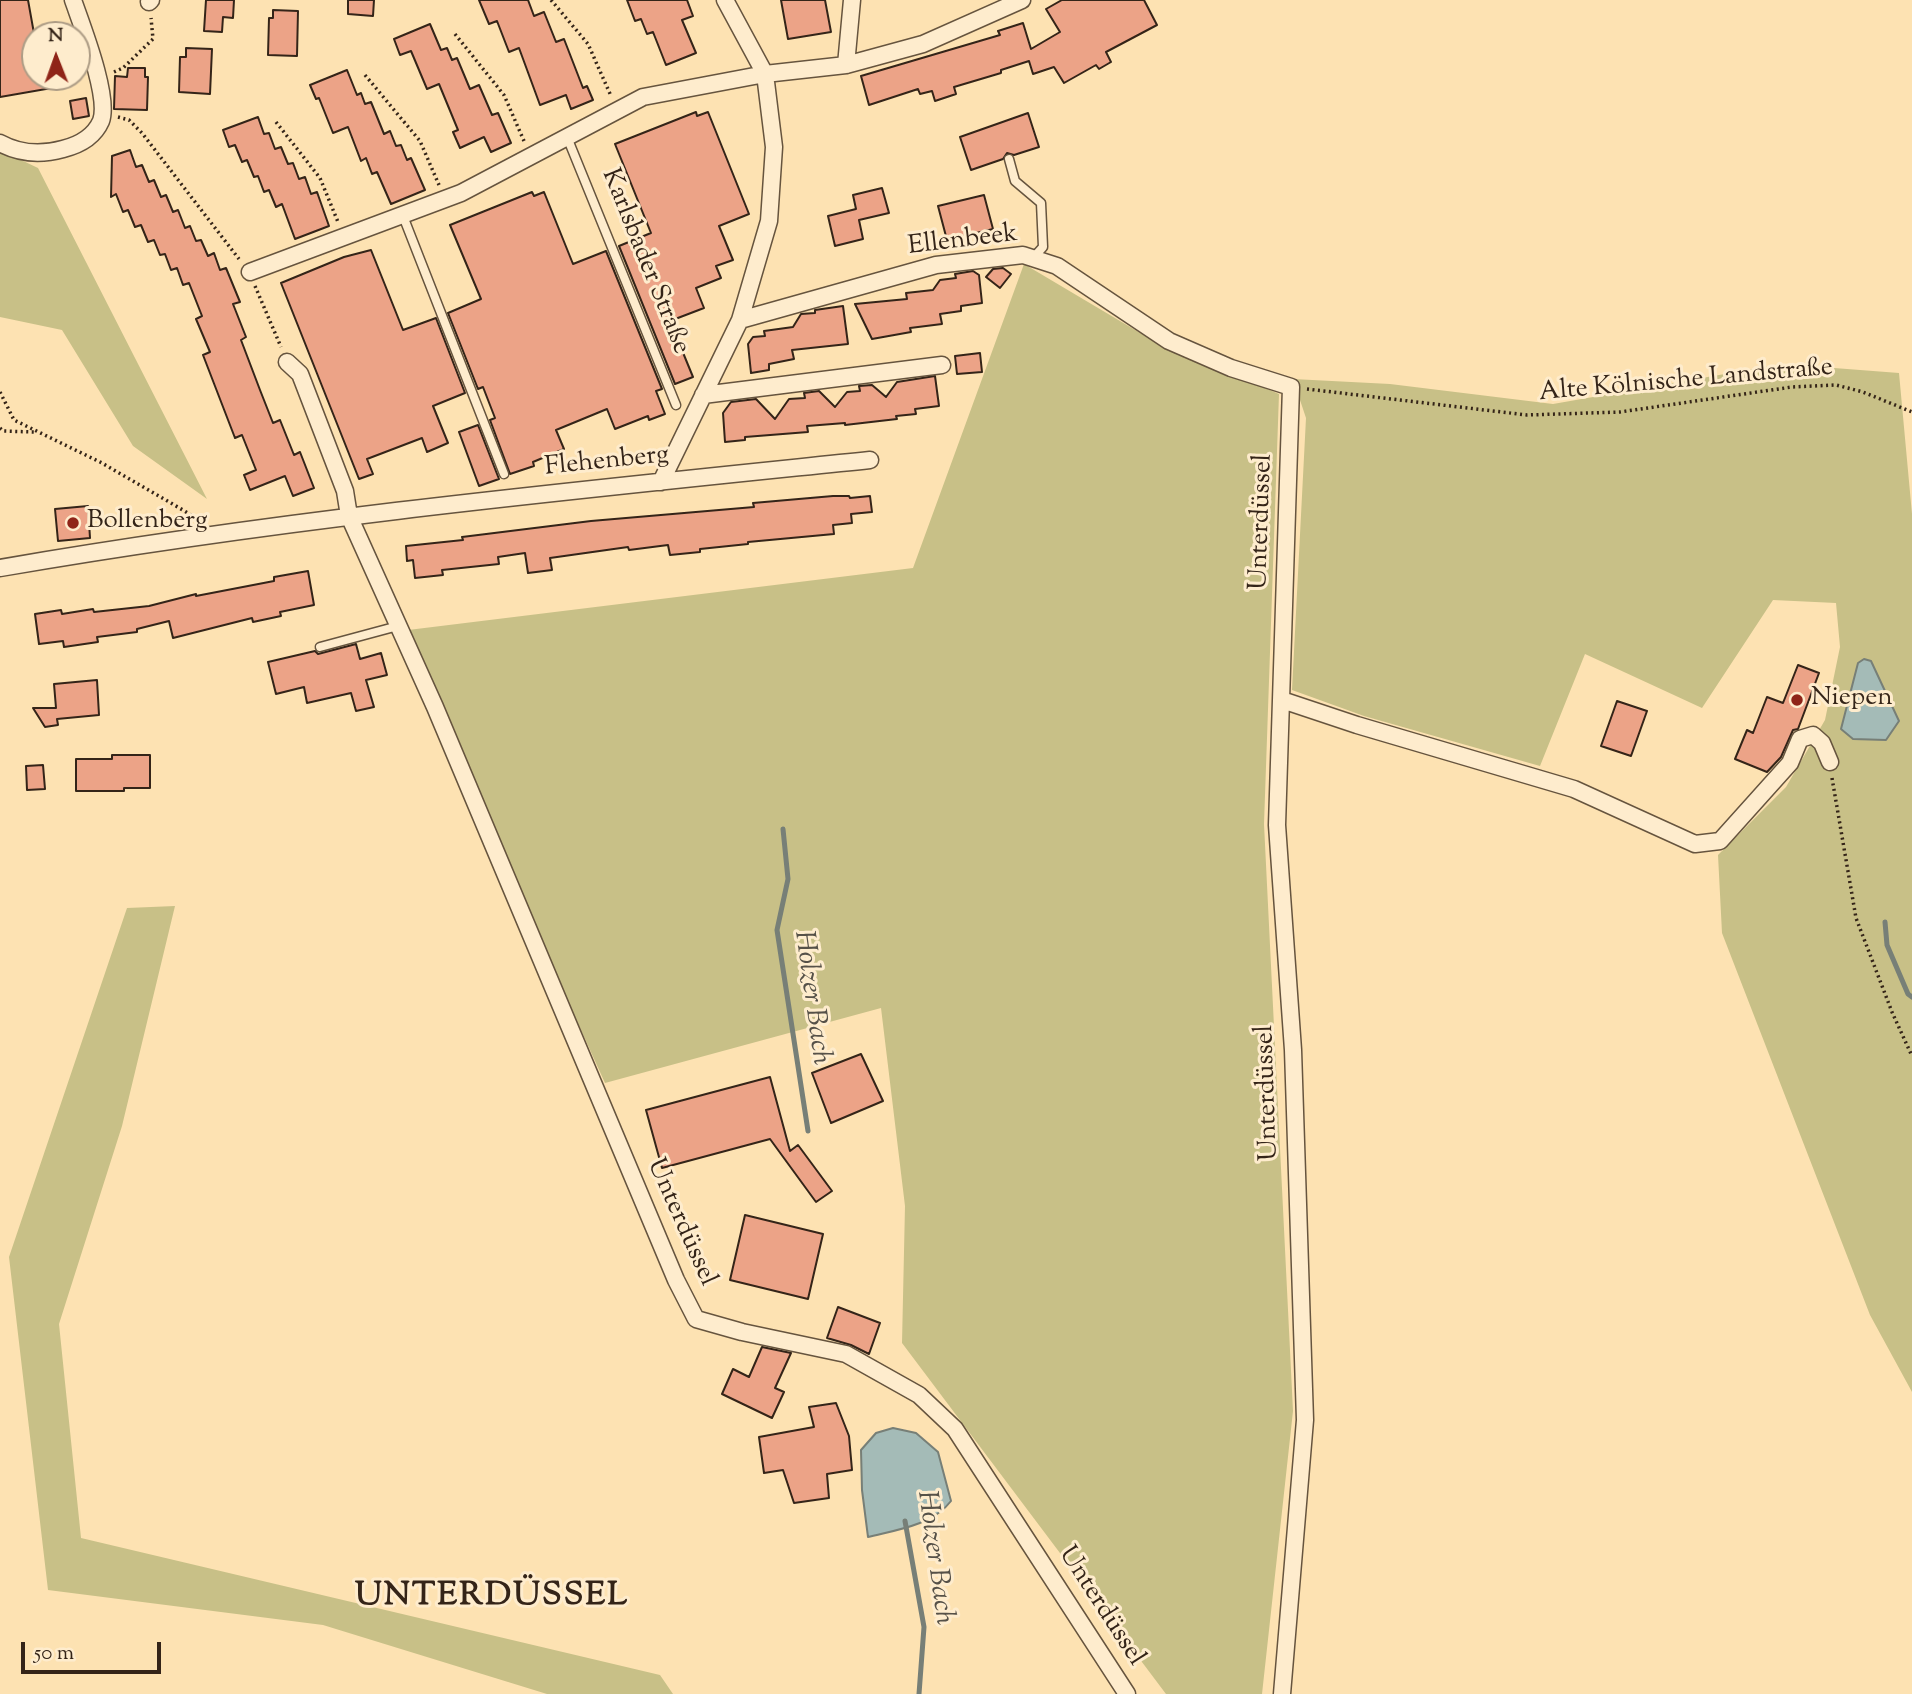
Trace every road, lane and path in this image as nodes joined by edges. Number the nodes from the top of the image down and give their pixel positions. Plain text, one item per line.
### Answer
1 (73, 0) edge
2 (551, 0) edge
3 (725, 0) edge
4 (852, 0) edge
5 (1022, 0) edge
6 (150, 1) edge
7 (455, 34) dead end
8 (846, 65) junction
9 (765, 74) junction
10 (365, 75) dead end
11 (98, 77) junction
12 (617, 111) junction
13 (129, 120) dead end
14 (276, 122) dead end
15 (567, 137) junction
16 (0, 143) edge
17 (531, 156) junction
18 (1009, 159) dead end
19 (445, 200) junction
20 (403, 216) junction
21 (344, 237) junction
22 (1033, 258) junction
23 (250, 272) junction
24 (740, 320) junction
25 (287, 362) joint
26 (942, 365) dead end
27 (1292, 387) junction
28 (0, 392) edge
29 (703, 395) junction
30 (676, 405) dead end
31 (1912, 412) edge
32 (0, 428) edge
33 (46, 436) junction
34 (870, 460) dead end
35 (504, 474) dead end
36 (661, 482) junction
37 (349, 516) junction
38 (217, 535) junction
39 (0, 568) edge
40 (398, 625) junction
41 (320, 647) dead end
42 (1282, 700) junction
43 (1830, 762) joint
44 (1912, 1056) edge
45 (1127, 1694) edge
46 (1282, 1694) edge

1 - 11 street
2 - 12 path
3 - 9 street
4 - 8 street
5 - 8 street
6 - 11 path
7 - 17 path
8 - 9 street
9 - 12 street
9 - 24 street
10 - 19 path
11 - 16 street
12 - 15 street
13 - 23 path
14 - 21 path
15 - 17 street
15 - 30 lane, Karlsbader Straße
17 - 19 street
18 - 22 lane
19 - 20 street
20 - 21 street
20 - 35 lane
21 - 23 street
22 - 24 street, Ellenbeek
22 - 27 street, Ellenbeek
23 - 25 path
24 - 29 street
25 - 37 street
26 - 29 street
27 - 31 path, Alte Kölnische Landstraße
27 - 42 street, Unterdüssel
28 - 33 path
29 - 36 street
32 - 33 path
33 - 38 path
34 - 36 street, Flehenberg
36 - 37 street, Flehenberg
37 - 38 street, Flehenberg
37 - 40 street
38 - 39 street, Flehenberg
40 - 41 lane
40 - 45 street, Unterdüssel
42 - 43 street
42 - 46 street, Unterdüssel
43 - 44 path

